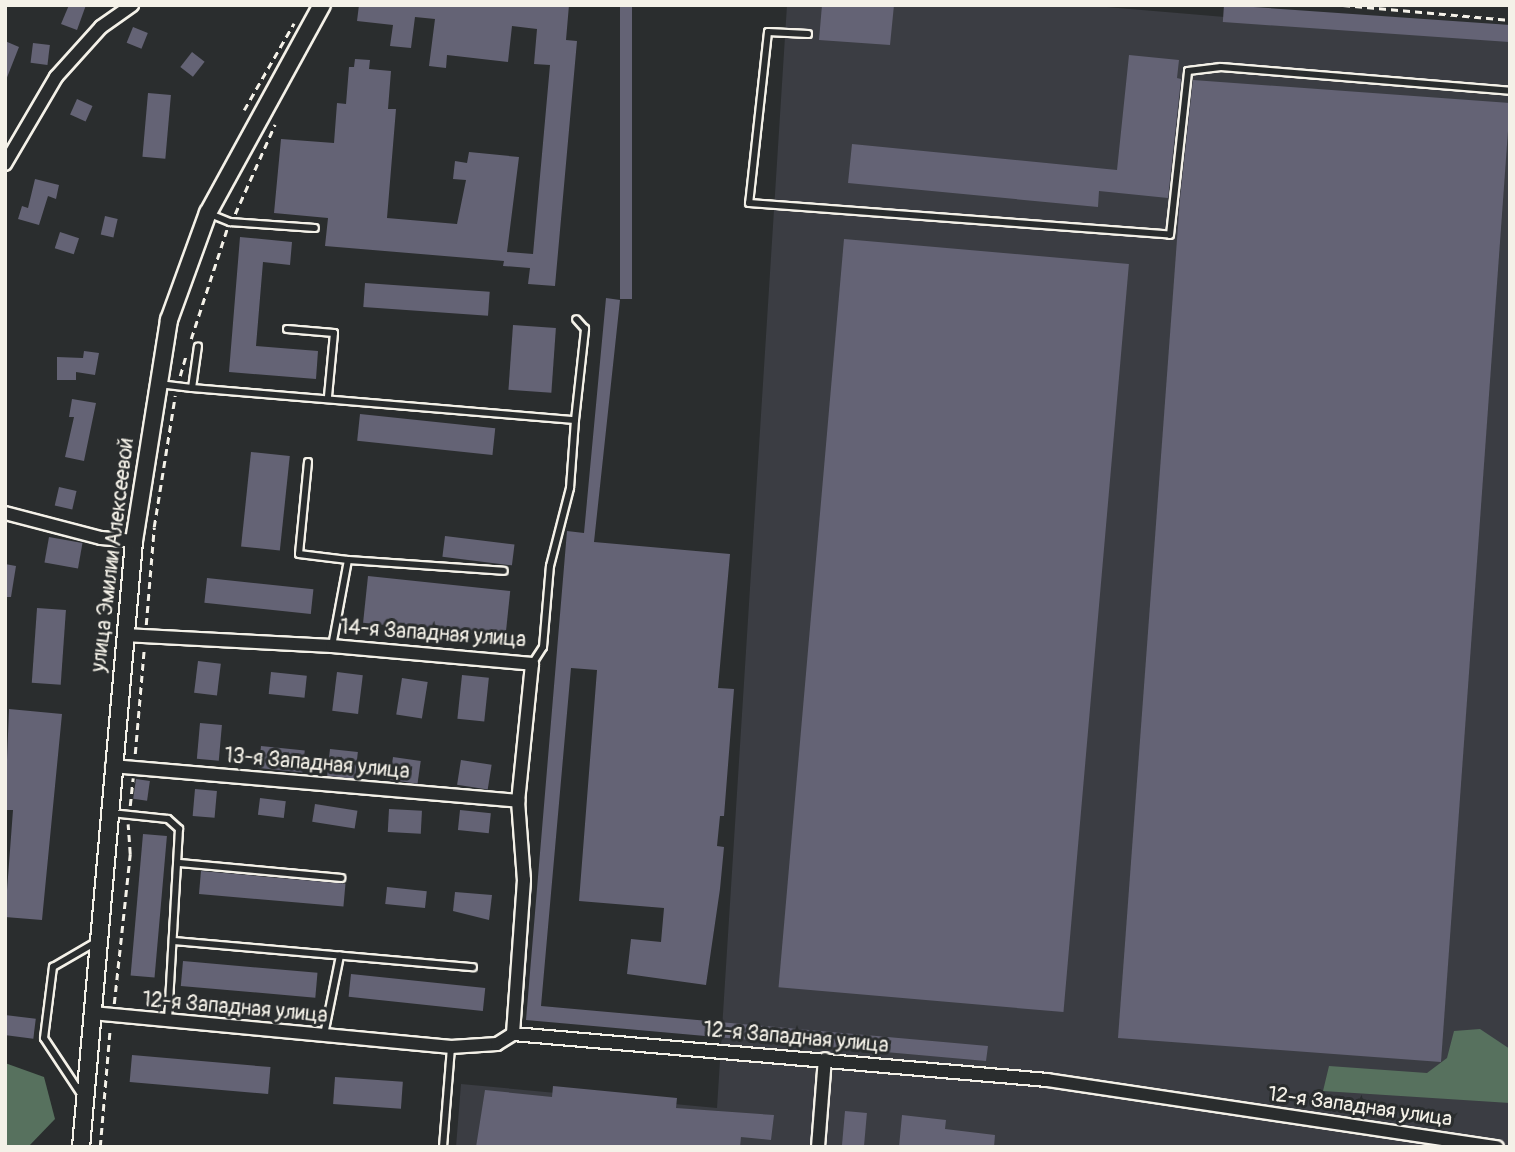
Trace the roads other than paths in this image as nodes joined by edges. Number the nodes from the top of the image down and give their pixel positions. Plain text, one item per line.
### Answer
1 (132, 5) edge
2 (323, 5) edge
3 (808, 34) dead end
4 (1510, 91) edge
5 (5, 164) edge
6 (208, 213) junction
7 (315, 228) dead end
8 (576, 319) dead end
9 (287, 329) dead end
10 (198, 346) dead end
11 (157, 384) junction
12 (192, 388) junction
13 (328, 397) junction
14 (575, 420) junction
15 (308, 462) dead end
16 (5, 513) edge
17 (134, 541) junction
18 (348, 560) junction
19 (503, 571) dead end
20 (124, 635) junction
21 (332, 646) junction
22 (532, 664) junction
23 (112, 765) junction
24 (518, 801) junction
25 (108, 812) junction
26 (180, 863) junction
27 (341, 878) dead end
28 (98, 941) junction
29 (174, 941) junction
30 (340, 956) junction
31 (473, 967) dead end
32 (92, 1013) junction
33 (168, 1021) junction
34 (513, 1034) junction
35 (324, 1035) junction
36 (451, 1046) junction
37 (825, 1059) junction
38 (85, 1100) junction
39 (81, 1147) edge
40 (443, 1147) edge
41 (818, 1147) edge
42 (1497, 1147) edge

1 - 5 street
2 - 6 street, улица Эмилии Алексеевой
3 - 4 lane
6 - 7 lane
6 - 11 street, улица Эмилии Алексеевой
8 - 14 lane, 14-я Западная улица
9 - 13 lane
10 - 12 lane
11 - 12 lane
11 - 17 street, улица Эмилии Алексеевой
12 - 13 lane
13 - 14 lane
14 - 22 lane, 14-я Западная улица
15 - 18 lane
16 - 17 street
17 - 20 street, улица Эмилии Алексеевой
18 - 19 lane
18 - 21 lane
20 - 21 street, 14-я Западная улица
20 - 23 street, улица Эмилии Алексеевой
21 - 22 street, 14-я Западная улица
22 - 24 street
23 - 24 street, 13-я Западная улица
23 - 25 street, улица Эмилии Алексеевой
24 - 34 street
25 - 26 lane
25 - 28 street, улица Эмилии Алексеевой
26 - 27 lane
26 - 29 lane
28 - 32 street, улица Эмилии Алексеевой
28 - 38 lane
29 - 30 lane
29 - 33 lane
30 - 31 lane
30 - 35 lane
32 - 33 street, 12-я Западная улица
32 - 38 street, улица Эмилии Алексеевой
33 - 35 street, 12-я Западная улица
34 - 36 street, 12-я Западная улица
34 - 37 street, 12-я Западная улица
35 - 36 street, 12-я Западная улица
36 - 40 lane
37 - 41 street
37 - 42 street, 12-я Западная улица
38 - 39 street, улица Эмилии Алексеевой

